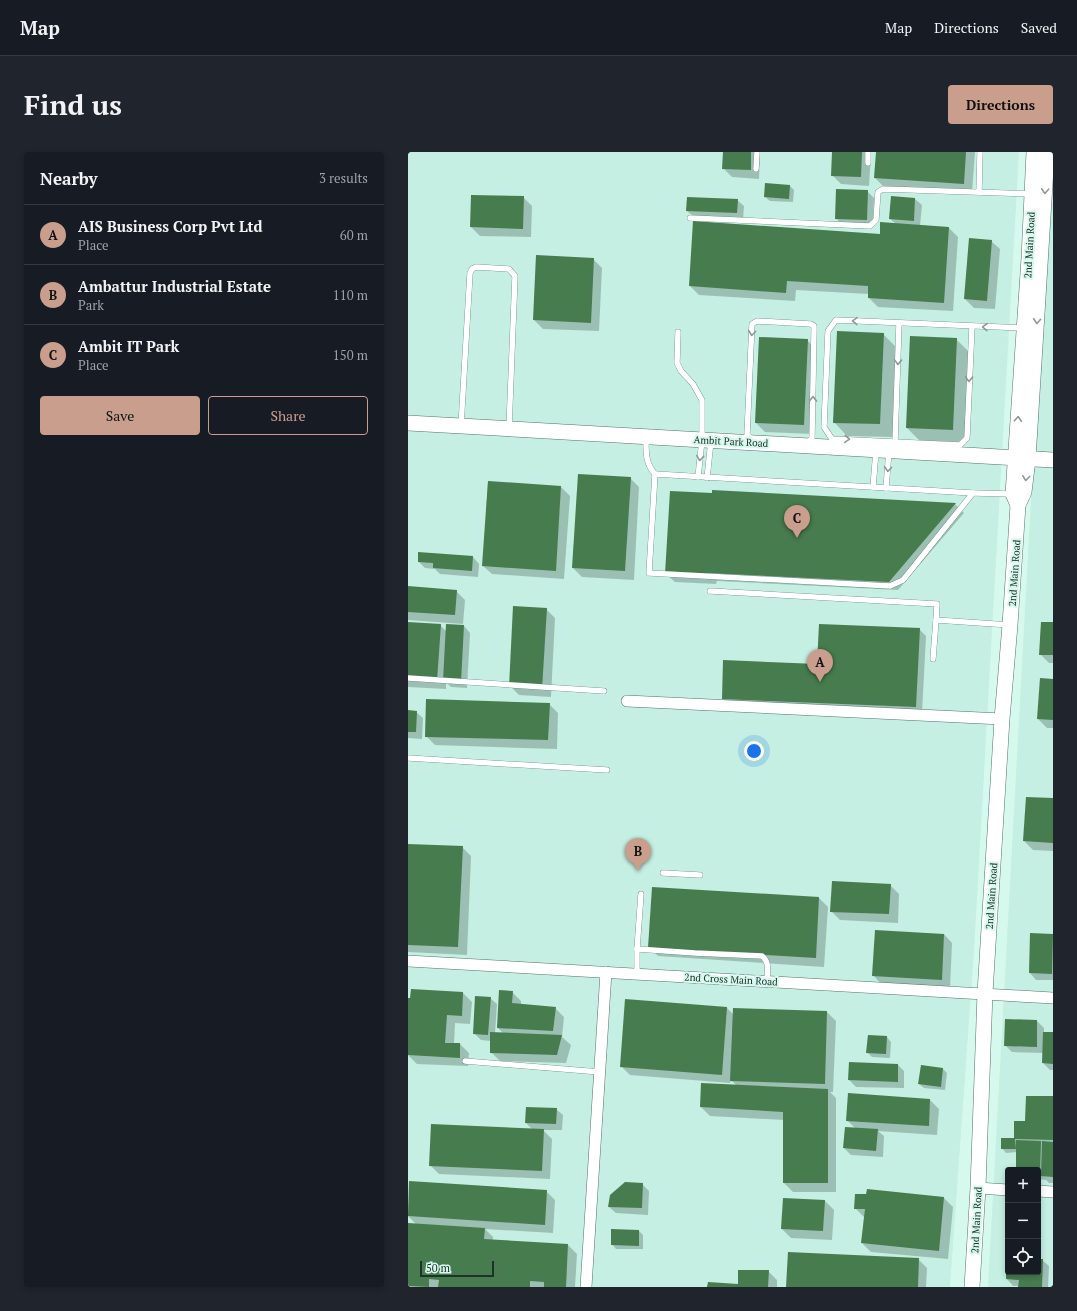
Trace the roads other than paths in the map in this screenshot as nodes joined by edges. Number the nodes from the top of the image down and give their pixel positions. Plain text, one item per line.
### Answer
1 (757, 152) edge
2 (868, 152) edge
3 (980, 152) edge
4 (1034, 152) edge
5 (1047, 152) edge
6 (868, 163) dead end
7 (756, 170) dead end
8 (979, 192) junction
9 (1032, 194) junction
10 (690, 218) dead end
11 (899, 323) junction
12 (972, 326) junction
13 (1024, 328) junction
14 (678, 332) dead end
15 (408, 423) edge
16 (461, 426) junction
17 (509, 429) junction
18 (646, 437) junction
19 (706, 440) junction
20 (768, 442) junction
21 (803, 444) junction
22 (888, 448) junction
23 (1022, 458) junction
24 (1053, 460) edge
25 (655, 474) junction
26 (698, 477) junction
27 (707, 478) junction
28 (873, 487) junction
29 (886, 488) junction
30 (973, 493) junction
31 (1015, 500) junction
32 (710, 592) dead end
33 (936, 620) junction
34 (1010, 625) junction
35 (933, 659) dead end
36 (408, 678) edge
37 (604, 691) dead end
38 (627, 701) dead end
39 (1002, 719) junction
40 (408, 758) edge
41 (607, 770) dead end
42 (663, 873) dead end
43 (700, 875) dead end
44 (640, 894) dead end
45 (638, 949) junction
46 (408, 961) edge
47 (606, 972) junction
48 (637, 974) junction
49 (767, 981) junction
50 (985, 993) junction
51 (1053, 998) edge
52 (465, 1061) dead end
53 (600, 1072) junction
54 (978, 1188) junction
55 (1005, 1190) edge
56 (1041, 1191) edge
57 (1053, 1192) edge
58 (586, 1287) edge
59 (972, 1287) edge

1 - 7 lane
2 - 6 lane
3 - 8 lane
4 - 9 main road, 2nd Main Road
5 -> 23 main road, 2nd Main Road
8 - 9 lane
8 - 10 lane
9 - 13 main road, 2nd Main Road
11 - 12 lane
11 -> 22 lane
11 -> 22 lane
13 -> 12 lane
12 -> 22 lane
23 -> 13 main road, 2nd Main Road
14 - 19 lane
15 - 16 main road, Ambit Park Road
16 - 17 main road, Ambit Park Road
16 - 17 lane
17 - 18 main road, Ambit Park Road
18 - 19 main road, Ambit Park Road
18 - 25 lane
19 - 20 main road, Ambit Park Road
19 -> 26 lane
19 - 27 lane
20 - 21 main road, Ambit Park Road
21 -> 20 lane
21 - 22 main road, Ambit Park Road
22 - 23 main road, Ambit Park Road
22 - 28 lane
22 -> 29 lane
23 - 24 main road, Ambit Park Road
23 - 31 main road, 2nd Main Road
25 - 26 lane
25 - 30 lane
26 - 27 lane
27 - 28 lane
28 - 29 lane
29 - 30 lane
30 - 31 lane
31 - 34 main road, 2nd Main Road
32 - 33 lane
33 - 34 lane
33 - 35 lane
34 - 39 main road, 2nd Main Road
36 - 37 lane
38 - 39 street
39 - 50 main road, 2nd Main Road
40 - 41 lane
42 - 43 lane
44 - 45 lane
45 - 48 lane
45 - 49 lane
46 - 47 street, 2nd Cross Main Road
47 - 48 street, 2nd Cross Main Road
47 - 53 street
48 - 49 street, 2nd Cross Main Road
49 - 50 street, 2nd Cross Main Road
50 - 51 street, 2nd Cross Main Road
50 - 54 main road, 2nd Main Road
52 - 53 lane
53 - 58 street
54 - 55 street
54 - 59 main road, 2nd Main Road
56 - 57 street

